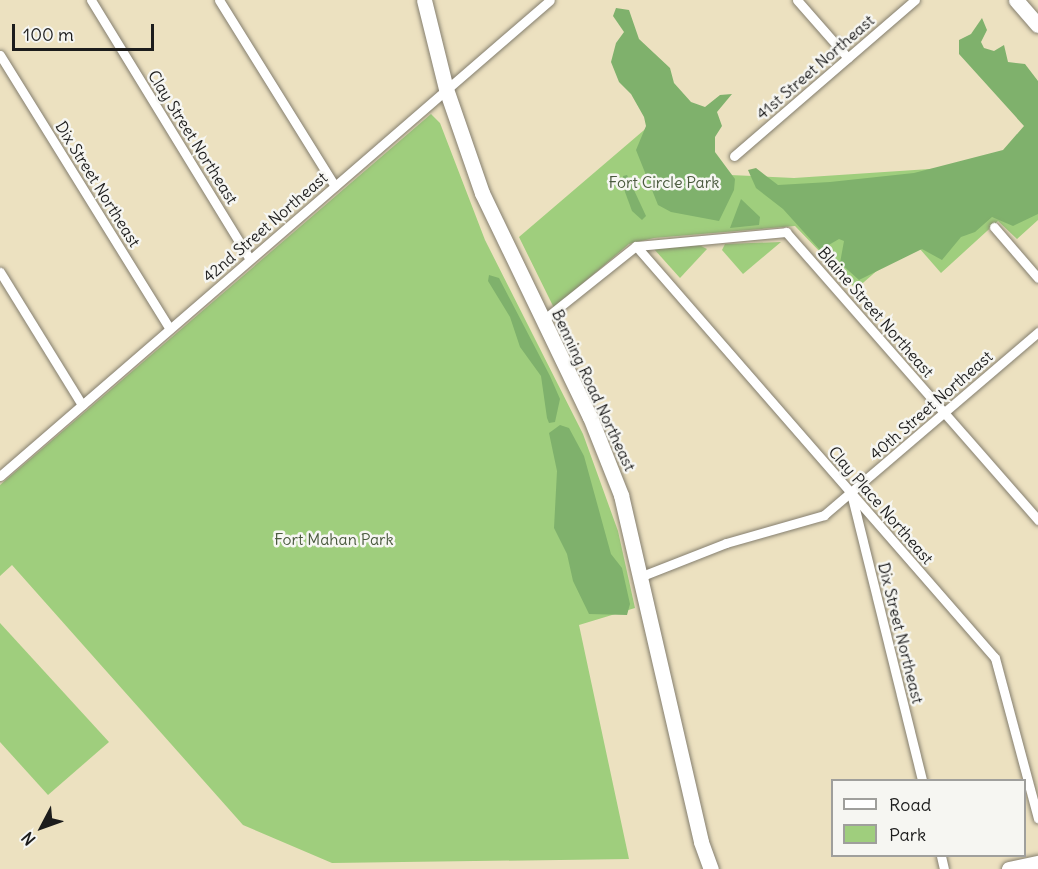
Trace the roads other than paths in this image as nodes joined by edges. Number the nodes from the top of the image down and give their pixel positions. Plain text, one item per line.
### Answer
1 (91, 0) edge
2 (219, 0) edge
3 (424, 0) edge
4 (550, 0) edge
5 (797, 0) edge
6 (915, 0) edge
7 (1016, 0) edge
8 (1038, 26) edge
9 (0, 55) edge
10 (848, 58) junction
11 (446, 89) junction
12 (734, 156) dead end
13 (335, 186) junction
14 (994, 227) dead end
15 (636, 246) junction
16 (250, 259) junction
17 (0, 272) edge
18 (1038, 278) edge
19 (542, 321) junction
20 (170, 329) junction
21 (1038, 332) edge
22 (82, 405) junction
23 (944, 412) junction
24 (0, 476) edge
25 (851, 494) junction
26 (1038, 520) edge
27 (642, 576) junction
28 (922, 779) edge
29 (1038, 818) edge
30 (701, 842) junction
31 (1038, 863) edge
32 (701, 869) edge
33 (711, 869) edge
34 (1009, 869) edge

1 - 16 street, Clay Street Northeast
2 - 13 street
3 - 11 main road, Benning Road Northeast
4 - 11 street, 42nd Street Northeast
5 - 10 street
6 - 10 street, 41st Street Northeast
7 - 8 main road
9 - 20 street, Dix Street Northeast
10 - 12 street, 41st Street Northeast
11 - 13 street, 42nd Street Northeast
11 - 19 main road, Benning Road Northeast
13 - 16 street, 42nd Street Northeast
14 - 18 street
15 - 19 street
15 - 23 street, Blaine Street Northeast
15 - 25 street, Clay Place Northeast
16 - 20 street, 42nd Street Northeast
17 - 22 street
19 - 27 main road, Benning Road Northeast
20 - 22 street, 42nd Street Northeast
21 - 23 street, 40th Street Northeast
22 - 24 street, 42nd Street Northeast
23 - 25 street, 40th Street Northeast
23 - 26 street, Blaine Street Northeast
25 - 27 street, 40th Street Northeast
25 - 28 street, Dix Street Northeast
25 - 29 street, Clay Place Northeast
27 - 30 main road, Benning Road Northeast
30 - 32 main road, Benning Road Northeast
30 - 33 main road, Benning Road Northeast
31 - 34 main road

